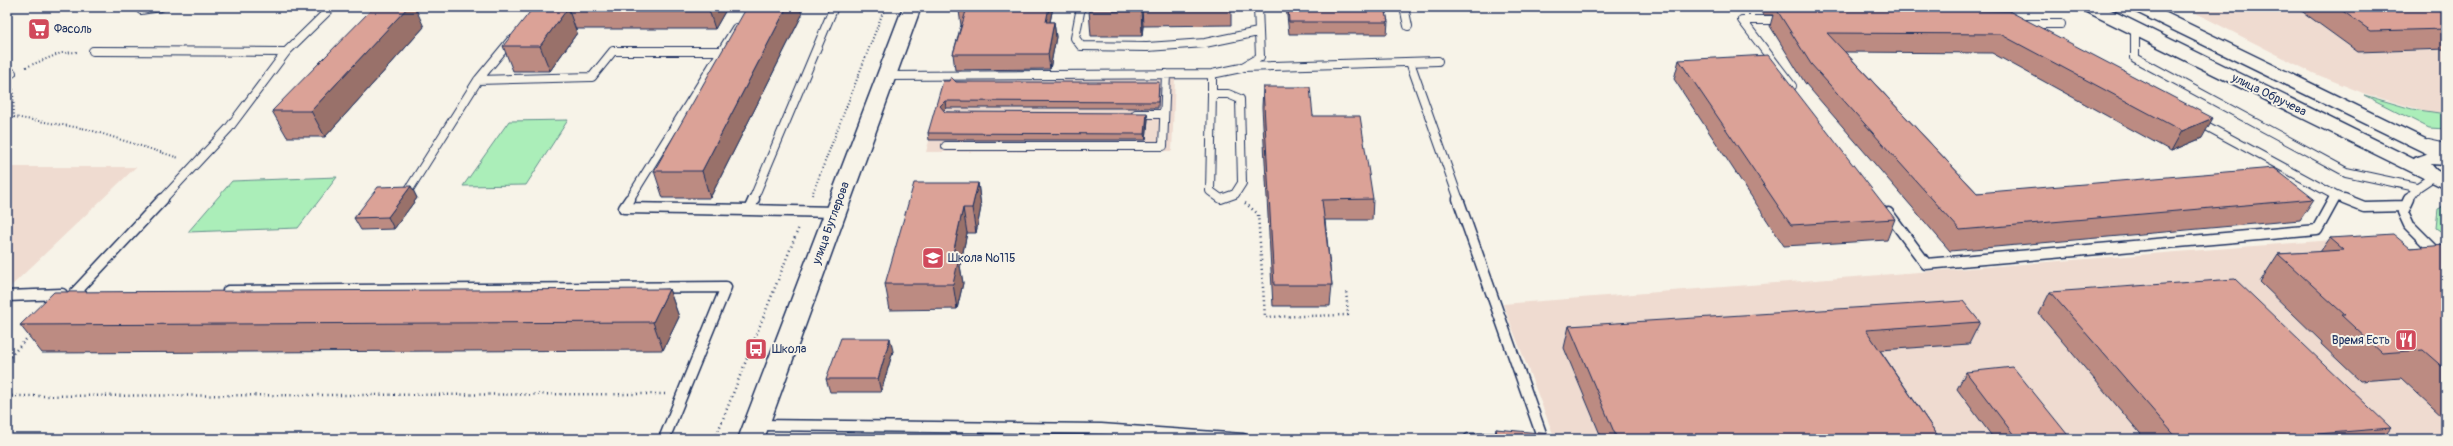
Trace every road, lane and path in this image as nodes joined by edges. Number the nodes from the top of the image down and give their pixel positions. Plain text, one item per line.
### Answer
1 (105, 7) edge
2 (161, 7) edge
3 (332, 7) edge
4 (834, 7) edge
5 (912, 7) edge
6 (1081, 7) edge
7 (1258, 7) edge
8 (1404, 7) edge
9 (2091, 7) edge
10 (2140, 7) edge
11 (110, 10) dead end
12 (142, 10) dead end
13 (742, 20) edge
14 (1797, 20) edge
15 (2061, 24) dead end
16 (1408, 26) dead end
17 (2135, 29) junction
18 (519, 31) edge
19 (1258, 32) junction
20 (2036, 35) edge
21 (93, 51) dead end
22 (720, 51) junction
23 (286, 52) junction
24 (61, 53) dead end
25 (1438, 61) dead end
26 (1410, 62) junction
27 (1241, 68) junction
28 (9, 73) edge
29 (1212, 74) junction
30 (886, 76) junction
31 (1166, 78) junction
32 (478, 80) junction
33 (957, 83) edge
34 (1212, 94) junction
35 (1799, 95) edge
36 (1126, 114) edge
37 (1164, 114) junction
38 (2190, 117) edge
39 (2409, 139) junction
40 (946, 146) dead end
41 (2446, 147) edge
42 (2446, 157) edge
43 (2446, 160) edge
44 (195, 164) junction
45 (2440, 180) edge
46 (2416, 187) junction
47 (408, 191) edge
48 (1234, 194) junction
49 (2336, 196) junction
50 (2406, 206) junction
51 (1884, 208) edge
52 (749, 210) junction
53 (836, 212) junction
54 (2446, 262) edge
55 (1346, 290) dead end
56 (214, 292) edge
57 (74, 294) junction
58 (89, 294) edge
59 (7, 296) edge
60 (31, 333) edge
61 (7, 360) edge
62 (682, 394) junction
63 (7, 396) edge
64 (753, 432) edge
65 (1528, 438) edge
66 (664, 439) edge
67 (1243, 439) edge
68 (1470, 439) edge
69 (1521, 439) edge
70 (1543, 439) edge

1 - 11 path
2 - 12 lane
3 - 23 lane
4 - 52 lane
5 - 30 main road, улица Бутлерова
6 - 19 lane
7 - 19 lane
8 - 16 lane
9 - 17 main road, улица Обручева
10 - 39 main road, улица Обручева
13 - 22 lane
14 - 35 lane
15 - 20 lane
17 - 45 main road, улица Обручева
17 - 46 lane
18 - 32 lane
19 - 27 lane
21 - 23 lane
22 - 32 lane
22 - 52 lane
23 - 44 lane
24 - 28 path
25 - 26 lane
26 - 27 lane
26 - 70 lane
27 - 29 lane
28 - 44 path
29 - 31 lane
29 - 34 lane
30 - 31 lane
30 - 53 main road, улица Бутлерова
31 - 33 lane
31 - 37 lane
32 - 47 lane
34 - 48 lane
34 - 48 lane
36 - 37 lane
37 - 40 lane
38 - 49 lane
39 - 41 lane
39 - 42 main road, улица Обручева
43 - 45 street
44 - 57 lane
45 - 46 lane
46 - 50 lane
48 - 55 path
49 - 50 lane
49 - 51 lane
50 - 54 lane
52 - 53 lane
53 - 64 main road, улица Бутлерова
56 - 62 lane
57 - 58 lane
57 - 59 lane
60 - 61 path
62 - 63 path
62 - 66 lane
64 - 67 lane
65 - 70 lane
68 - 69 lane

